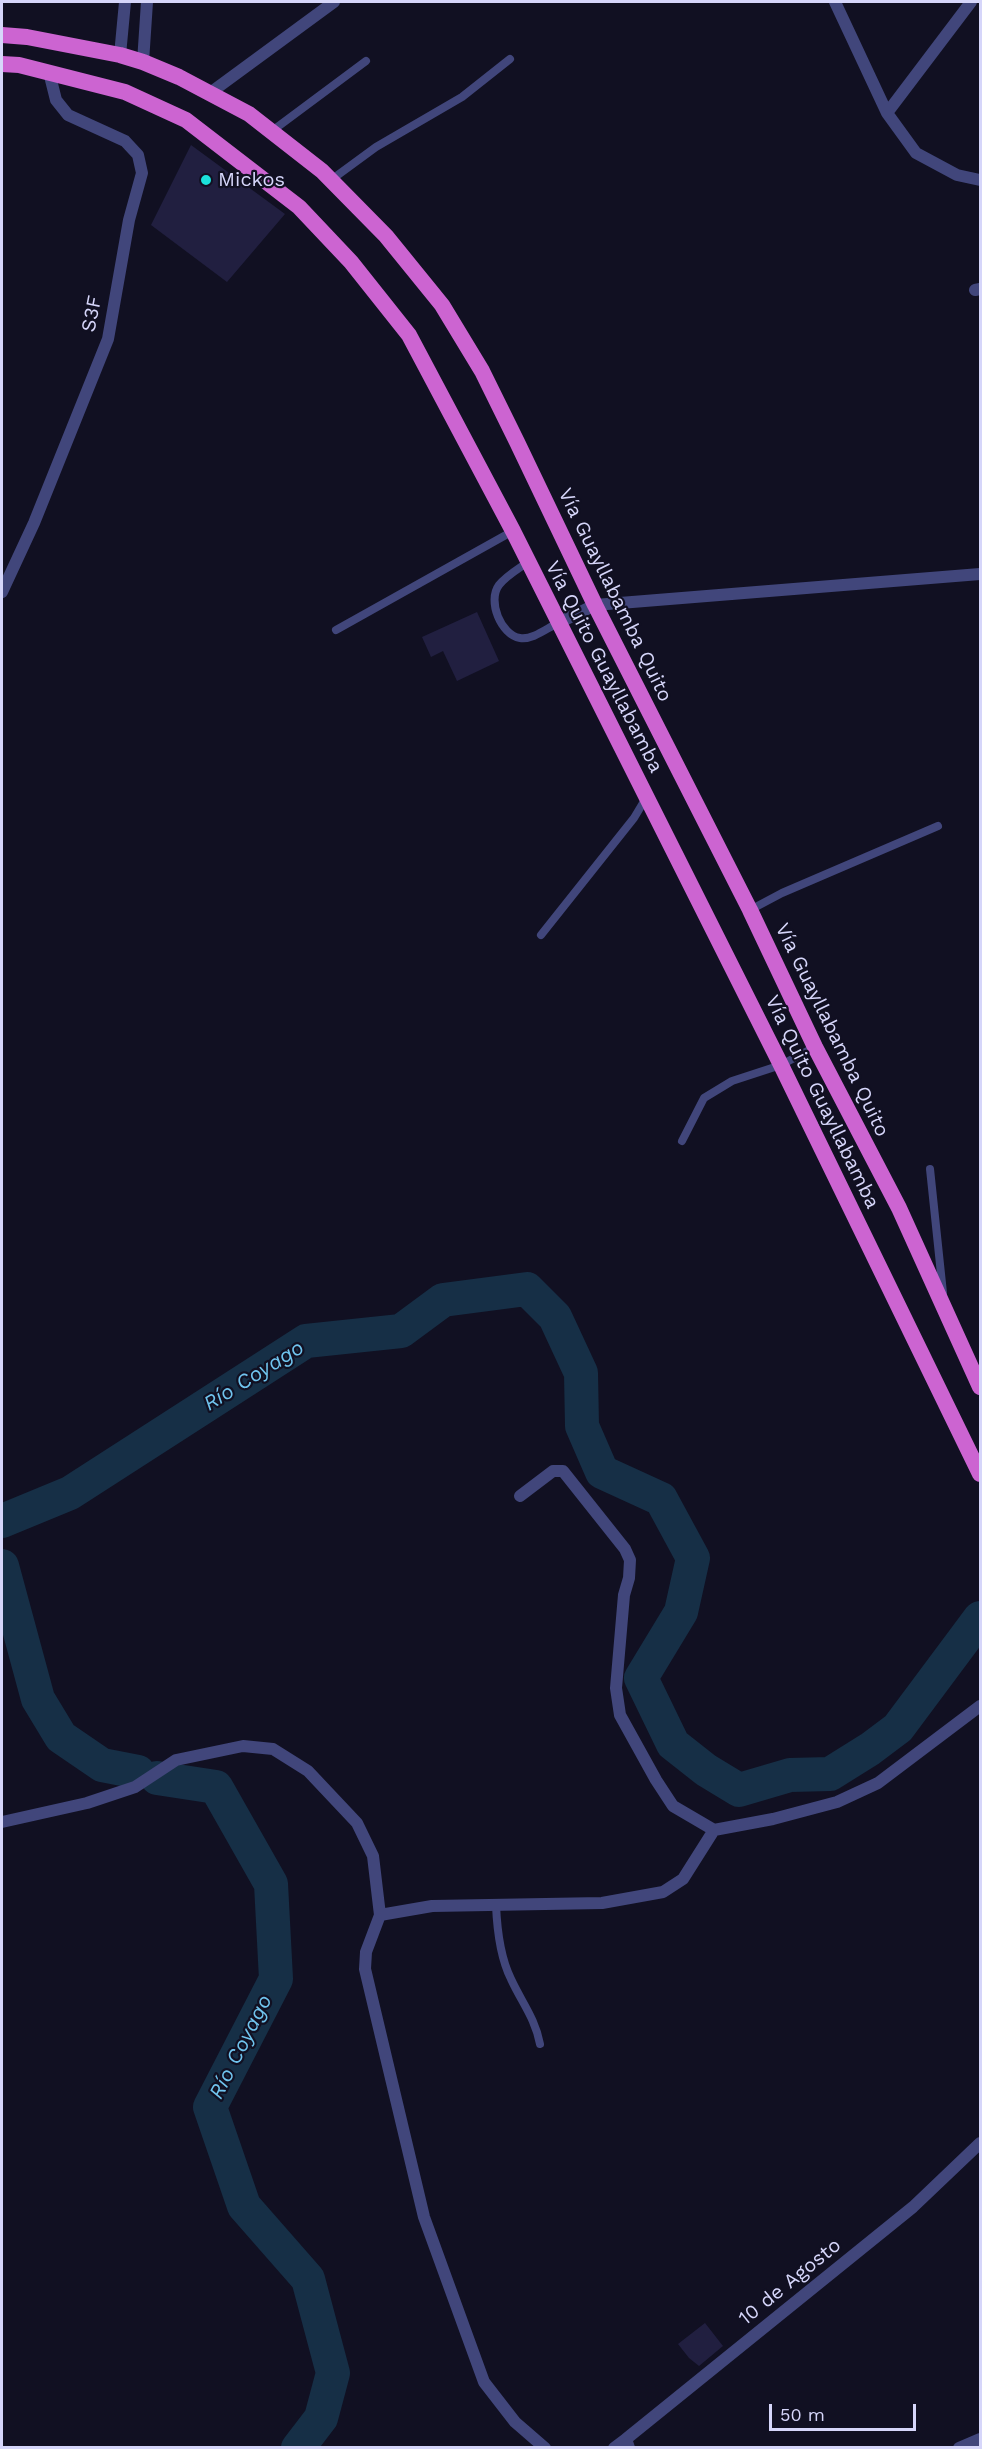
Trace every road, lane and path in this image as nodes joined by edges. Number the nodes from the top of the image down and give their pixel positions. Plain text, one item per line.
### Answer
1 (124, 2) edge
2 (147, 2) edge
3 (334, 2) edge
4 (835, 2) edge
5 (970, 2) edge
6 (2, 35) edge
7 (120, 55) junction
8 (510, 58) dead end
9 (143, 62) junction
10 (366, 62) dead end
11 (2, 64) edge
12 (49, 72) junction
13 (210, 93) junction
14 (887, 113) junction
15 (272, 132) junction
16 (331, 180) junction
17 (981, 180) edge
18 (513, 531) junction
19 (528, 562) junction
20 (981, 574) edge
21 (2, 592) edge
22 (595, 605) junction
23 (558, 623) junction
24 (336, 630) dead end
25 (646, 798) junction
26 (938, 826) dead end
27 (750, 910) junction
28 (541, 935) dead end
29 (815, 1047) junction
30 (781, 1065) junction
31 (682, 1141) dead end
32 (930, 1169) dead end
33 (945, 1310) junction
34 (981, 1387) edge
35 (981, 1474) edge
36 (520, 1496) dead end
37 (981, 1706) edge
38 (2, 1822) edge
39 (714, 1830) junction
40 (496, 1905) junction
41 (380, 1915) junction
42 (540, 2044) dead end
43 (981, 2143) edge
44 (981, 2439) edge
45 (628, 2443) edge
46 (545, 2448) edge
47 (614, 2448) edge
48 (959, 2448) edge

1 - 7 street
2 - 9 street
3 - 13 street
4 - 14 street
5 - 14 street
6 - 7 highway, Vía Guayllabamba Quito
7 - 9 highway, Vía Guayllabamba Quito
8 - 16 lane
9 - 13 highway, Vía Guayllabamba Quito
10 - 15 lane
11 - 12 highway, Vía Quito Guayllabamba
12 - 18 highway, Vía Quito Guayllabamba
12 - 21 street, S3F
13 - 15 highway, Vía Guayllabamba Quito
14 - 17 street
15 - 16 highway, Vía Guayllabamba Quito
16 - 22 highway, Vía Guayllabamba Quito
18 - 19 highway, Vía Quito Guayllabamba
18 - 24 lane
19 - 23 highway, Vía Quito Guayllabamba
19 - 23 lane
20 - 22 street
22 - 23 street
22 - 27 highway, Vía Guayllabamba Quito
23 - 25 highway, Vía Quito Guayllabamba
25 - 28 lane
25 - 30 highway, Vía Quito Guayllabamba
26 - 27 lane
27 - 29 highway, Vía Guayllabamba Quito
29 - 30 lane
29 - 33 highway, Vía Guayllabamba Quito
30 - 31 lane
30 - 35 highway, Vía Quito Guayllabamba
32 - 33 lane
33 - 34 highway, Vía Guayllabamba Quito
36 - 39 street
37 - 39 street
38 - 41 street
39 - 40 street
40 - 41 street
40 - 42 lane
41 - 46 street
43 - 45 street, 10 de Agosto
44 - 48 street
45 - 47 street, 10 de Agosto

